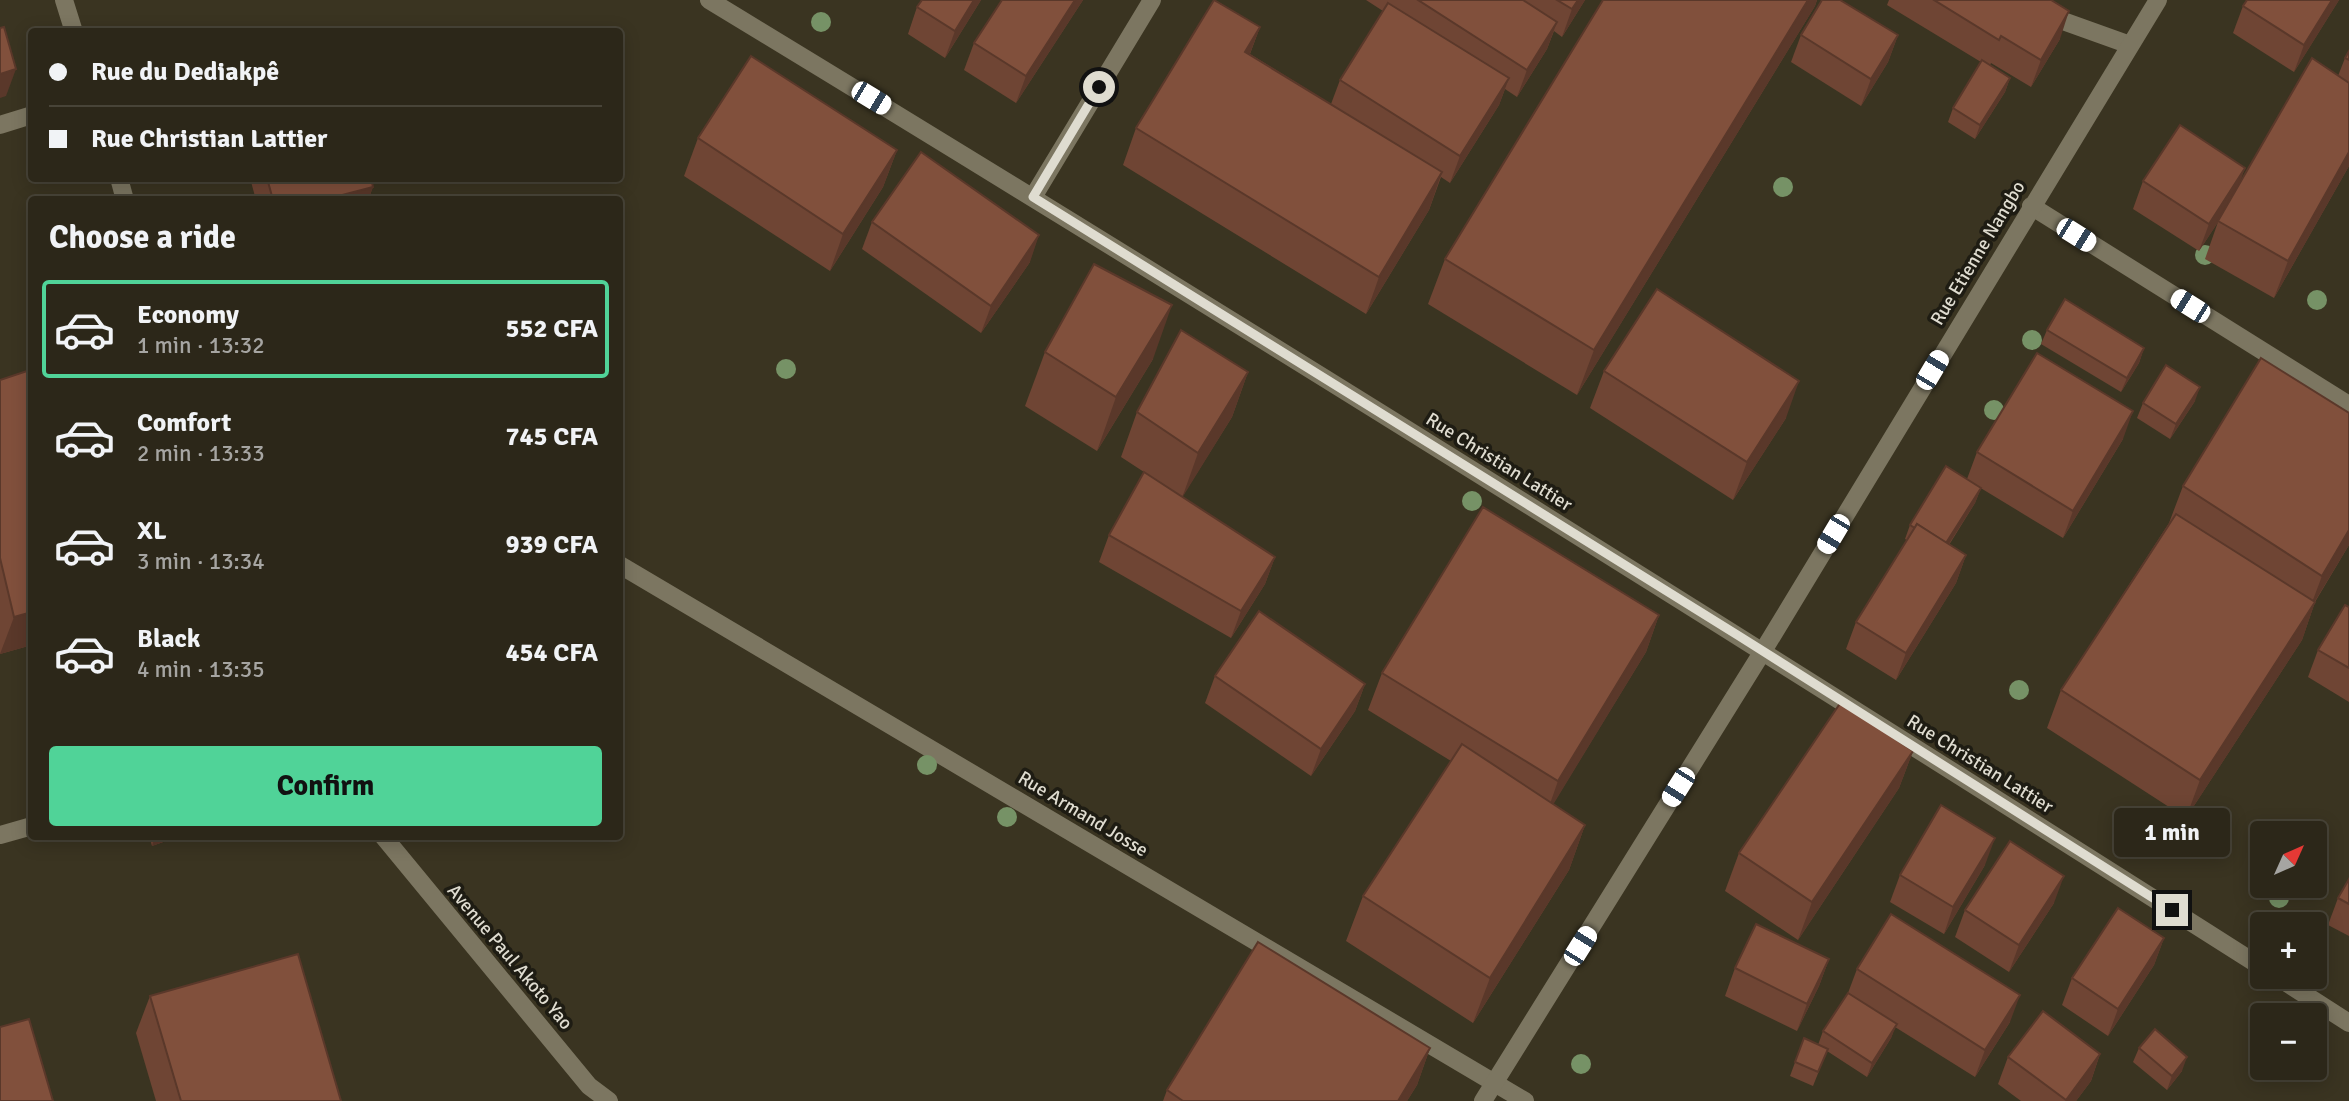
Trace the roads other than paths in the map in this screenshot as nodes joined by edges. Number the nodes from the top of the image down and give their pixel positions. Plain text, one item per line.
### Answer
1 (64, 0) edge
2 (709, 0) edge
3 (1152, 0) edge
4 (2023, 0) edge
5 (2158, 0) edge
6 (73, 28) edge
7 (2130, 45) junction
8 (28, 116) edge
9 (0, 125) edge
10 (1033, 197) junction
11 (2031, 206) junction
12 (2349, 405) edge
13 (623, 567) edge
14 (1763, 650) junction
15 (28, 827) edge
16 (0, 835) edge
17 (386, 840) edge
18 (2250, 960) edge
19 (2296, 989) edge
20 (2349, 1023) edge
21 (1495, 1082) junction
22 (608, 1101) edge
23 (1483, 1101) edge
24 (1525, 1101) edge

1 - 6 street
2 - 10 street, Rue Christian Lattier
3 - 10 street
4 - 7 street
5 - 7 street, Rue Etienne Nangbo
7 - 11 street, Rue Etienne Nangbo
8 - 9 street
10 - 14 street, Rue Christian Lattier
11 - 12 street
11 - 14 street, Rue Etienne Nangbo
13 - 21 street, Rue Armand Josse
14 - 18 street, Rue Christian Lattier
14 - 21 street, Rue Etienne Nangbo
15 - 16 street
17 - 22 street, Avenue Paul Akoto Yao
19 - 20 street
21 - 23 street, Rue Etienne Nangbo
21 - 24 street, Rue Armand Josse

